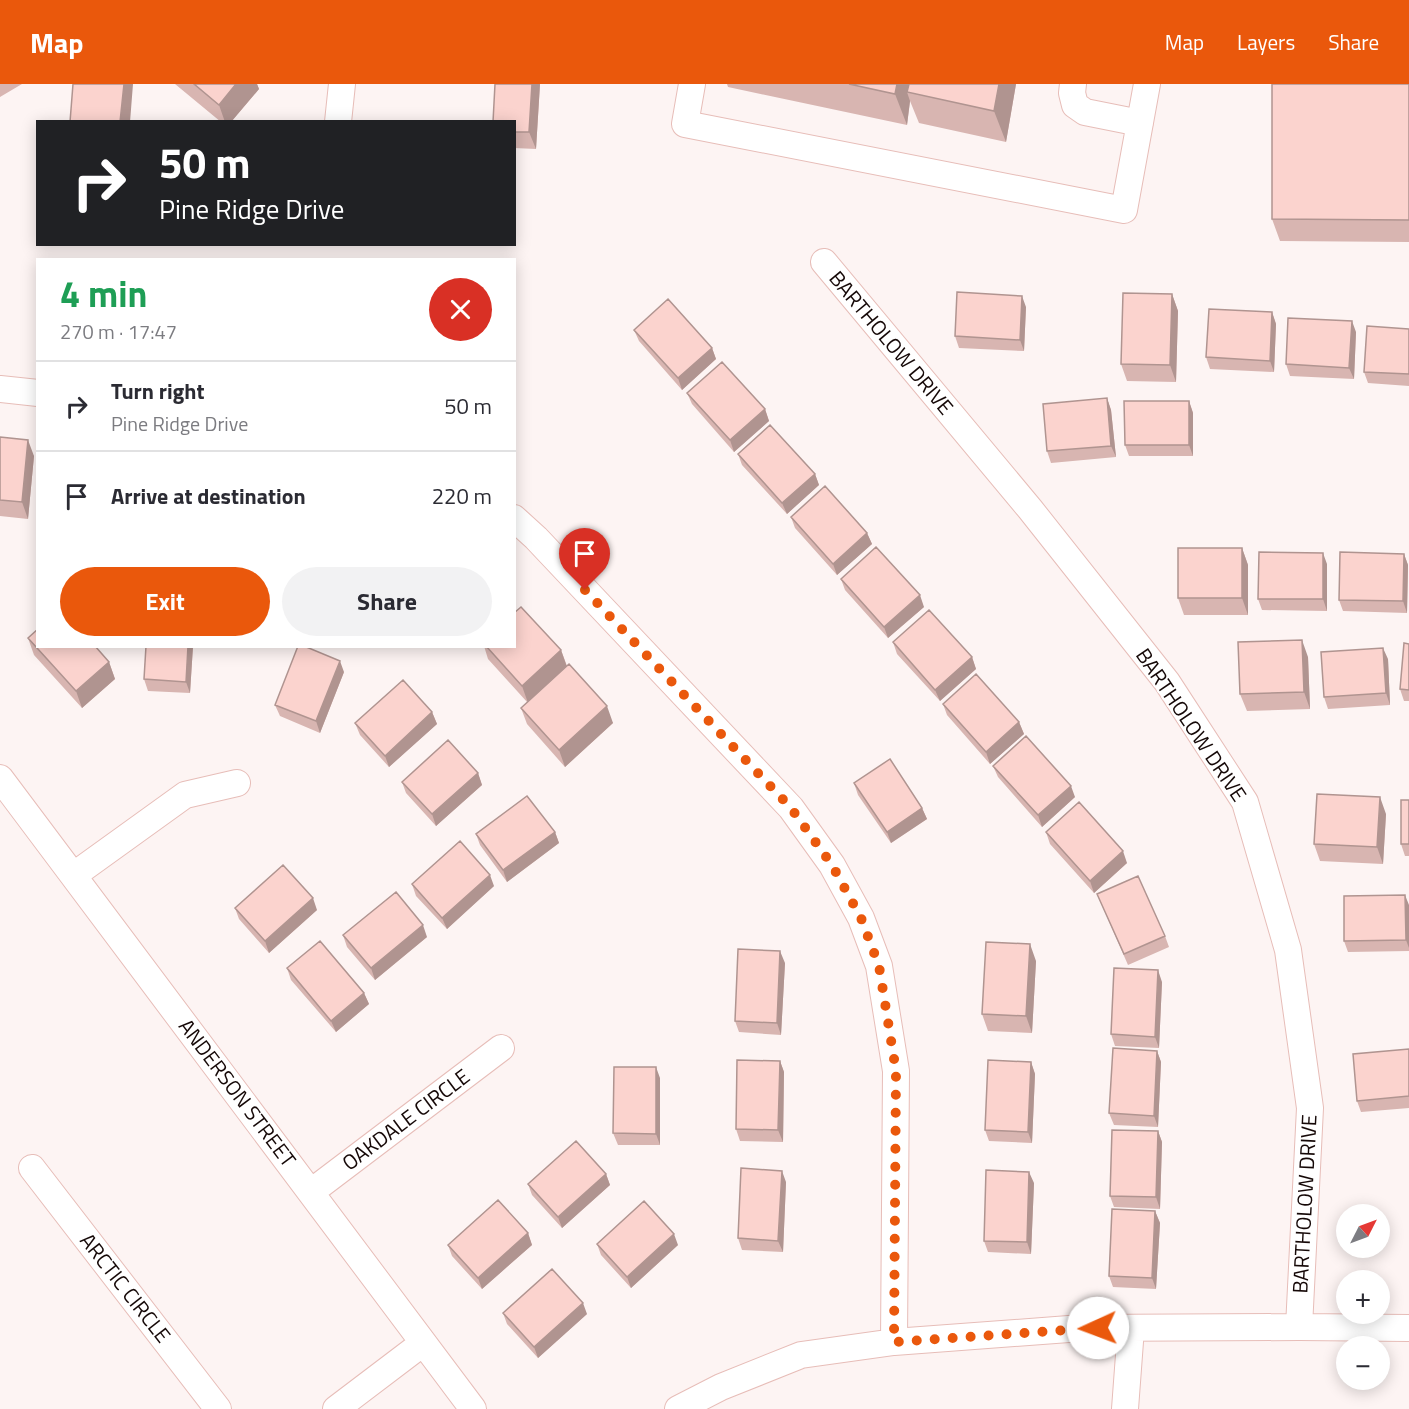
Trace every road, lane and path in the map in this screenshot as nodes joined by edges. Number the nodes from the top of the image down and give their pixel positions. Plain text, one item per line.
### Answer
1 (342, 84) edge
2 (692, 84) edge
3 (1073, 84) edge
4 (1147, 84) edge
5 (338, 120) edge
6 (1140, 123) junction
7 (824, 262) dead end
8 (0, 389) edge
9 (36, 393) edge
10 (516, 520) edge
11 (0, 778) edge
12 (237, 783) dead end
13 (74, 875) junction
14 (501, 1048) dead end
15 (32, 1168) dead end
16 (311, 1192) junction
17 (1299, 1327) junction
18 (1131, 1328) junction
19 (1409, 1328) edge
20 (894, 1342) junction
21 (423, 1343) junction
22 (218, 1409) edge
23 (336, 1409) edge
24 (473, 1409) edge
25 (678, 1409) edge
26 (1125, 1409) edge

1 - 5 street
2 - 6 street
3 - 6 street
4 - 6 street
7 - 17 street, BARTHOLOW DRIVE
8 - 9 street
10 - 20 street
11 - 13 street, ANDERSON STREET
12 - 13 street
13 - 16 street, ANDERSON STREET
14 - 16 street, OAKDALE CIRCLE
15 - 22 street, ARCTIC CIRCLE
16 - 21 street, ANDERSON STREET
17 - 18 street
17 - 19 street
18 - 20 street
18 - 26 street
20 - 25 street
21 - 23 street
21 - 24 street, ANDERSON STREET

